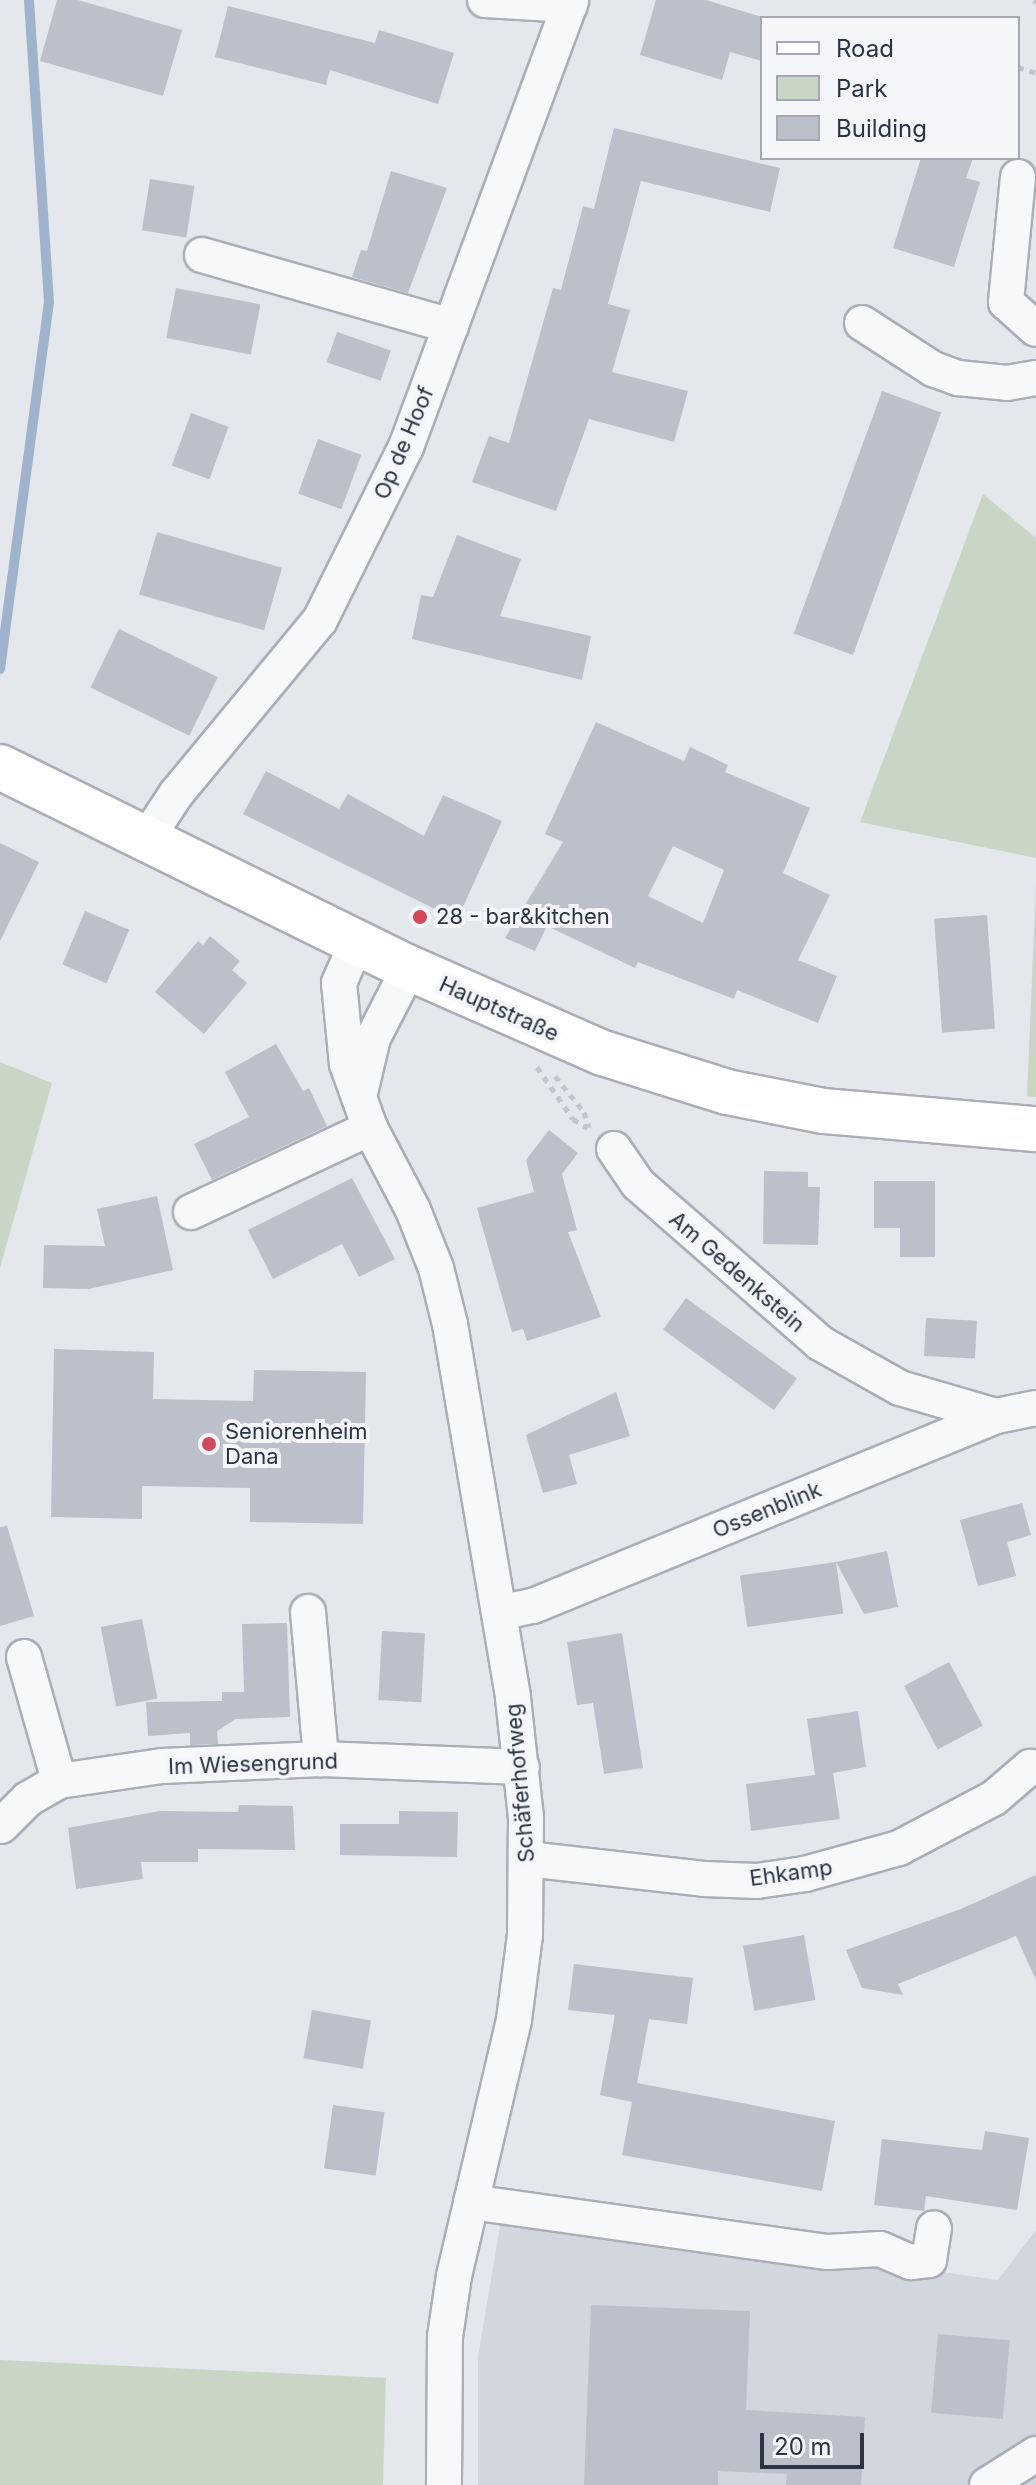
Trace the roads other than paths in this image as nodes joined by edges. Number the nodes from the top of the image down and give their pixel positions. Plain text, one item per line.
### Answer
1 (485, 0) edge
2 (571, 3) edge
3 (1018, 177) dead end
4 (202, 255) dead end
5 (862, 323) dead end
6 (451, 326) junction
7 (1036, 329) edge
8 (1036, 378) edge
9 (0, 767) edge
10 (147, 838) junction
11 (357, 942) junction
12 (409, 968) junction
13 (365, 1112) junction
14 (1036, 1129) edge
15 (602, 1139) road end
16 (191, 1212) dead end
17 (1036, 1408) edge
18 (996, 1416) junction
19 (308, 1612) dead end
20 (499, 1613) junction
21 (24, 1657) dead end
22 (321, 1759) junction
23 (522, 1767) junction
24 (1030, 1767) dead end
25 (59, 1781) junction
26 (1, 1826) edge
27 (527, 1859) junction
28 (471, 2202) junction
29 (934, 2228) dead end
30 (1036, 2454) edge
31 (444, 2485) edge
32 (987, 2485) edge

1 - 2 street
2 - 6 street, Op de Hoof
3 - 7 street
4 - 6 street
5 - 8 street
6 - 10 street, Op de Hoof
9 - 10 main road, Hauptstraße
10 - 11 main road, Hauptstraße
11 - 12 main road, Hauptstraße
11 - 13 street, Schäferhofweg
12 - 13 street
12 - 14 main road, Hauptstraße
13 - 16 street
13 - 20 street, Schäferhofweg
15 - 18 street, Am Gedenkstein
17 - 18 street, Ossenblink
18 - 20 street, Ossenblink
19 - 22 street
20 - 23 street, Schäferhofweg
21 - 25 street
22 - 23 street, Im Wiesengrund
22 - 25 street, Im Wiesengrund
23 - 27 street, Schäferhofweg
24 - 27 street, Ehkamp
25 - 26 street, Im Wiesengrund
27 - 28 street, Schäferhofweg
28 - 29 street
28 - 31 street, Schäferhofweg
30 - 32 street

